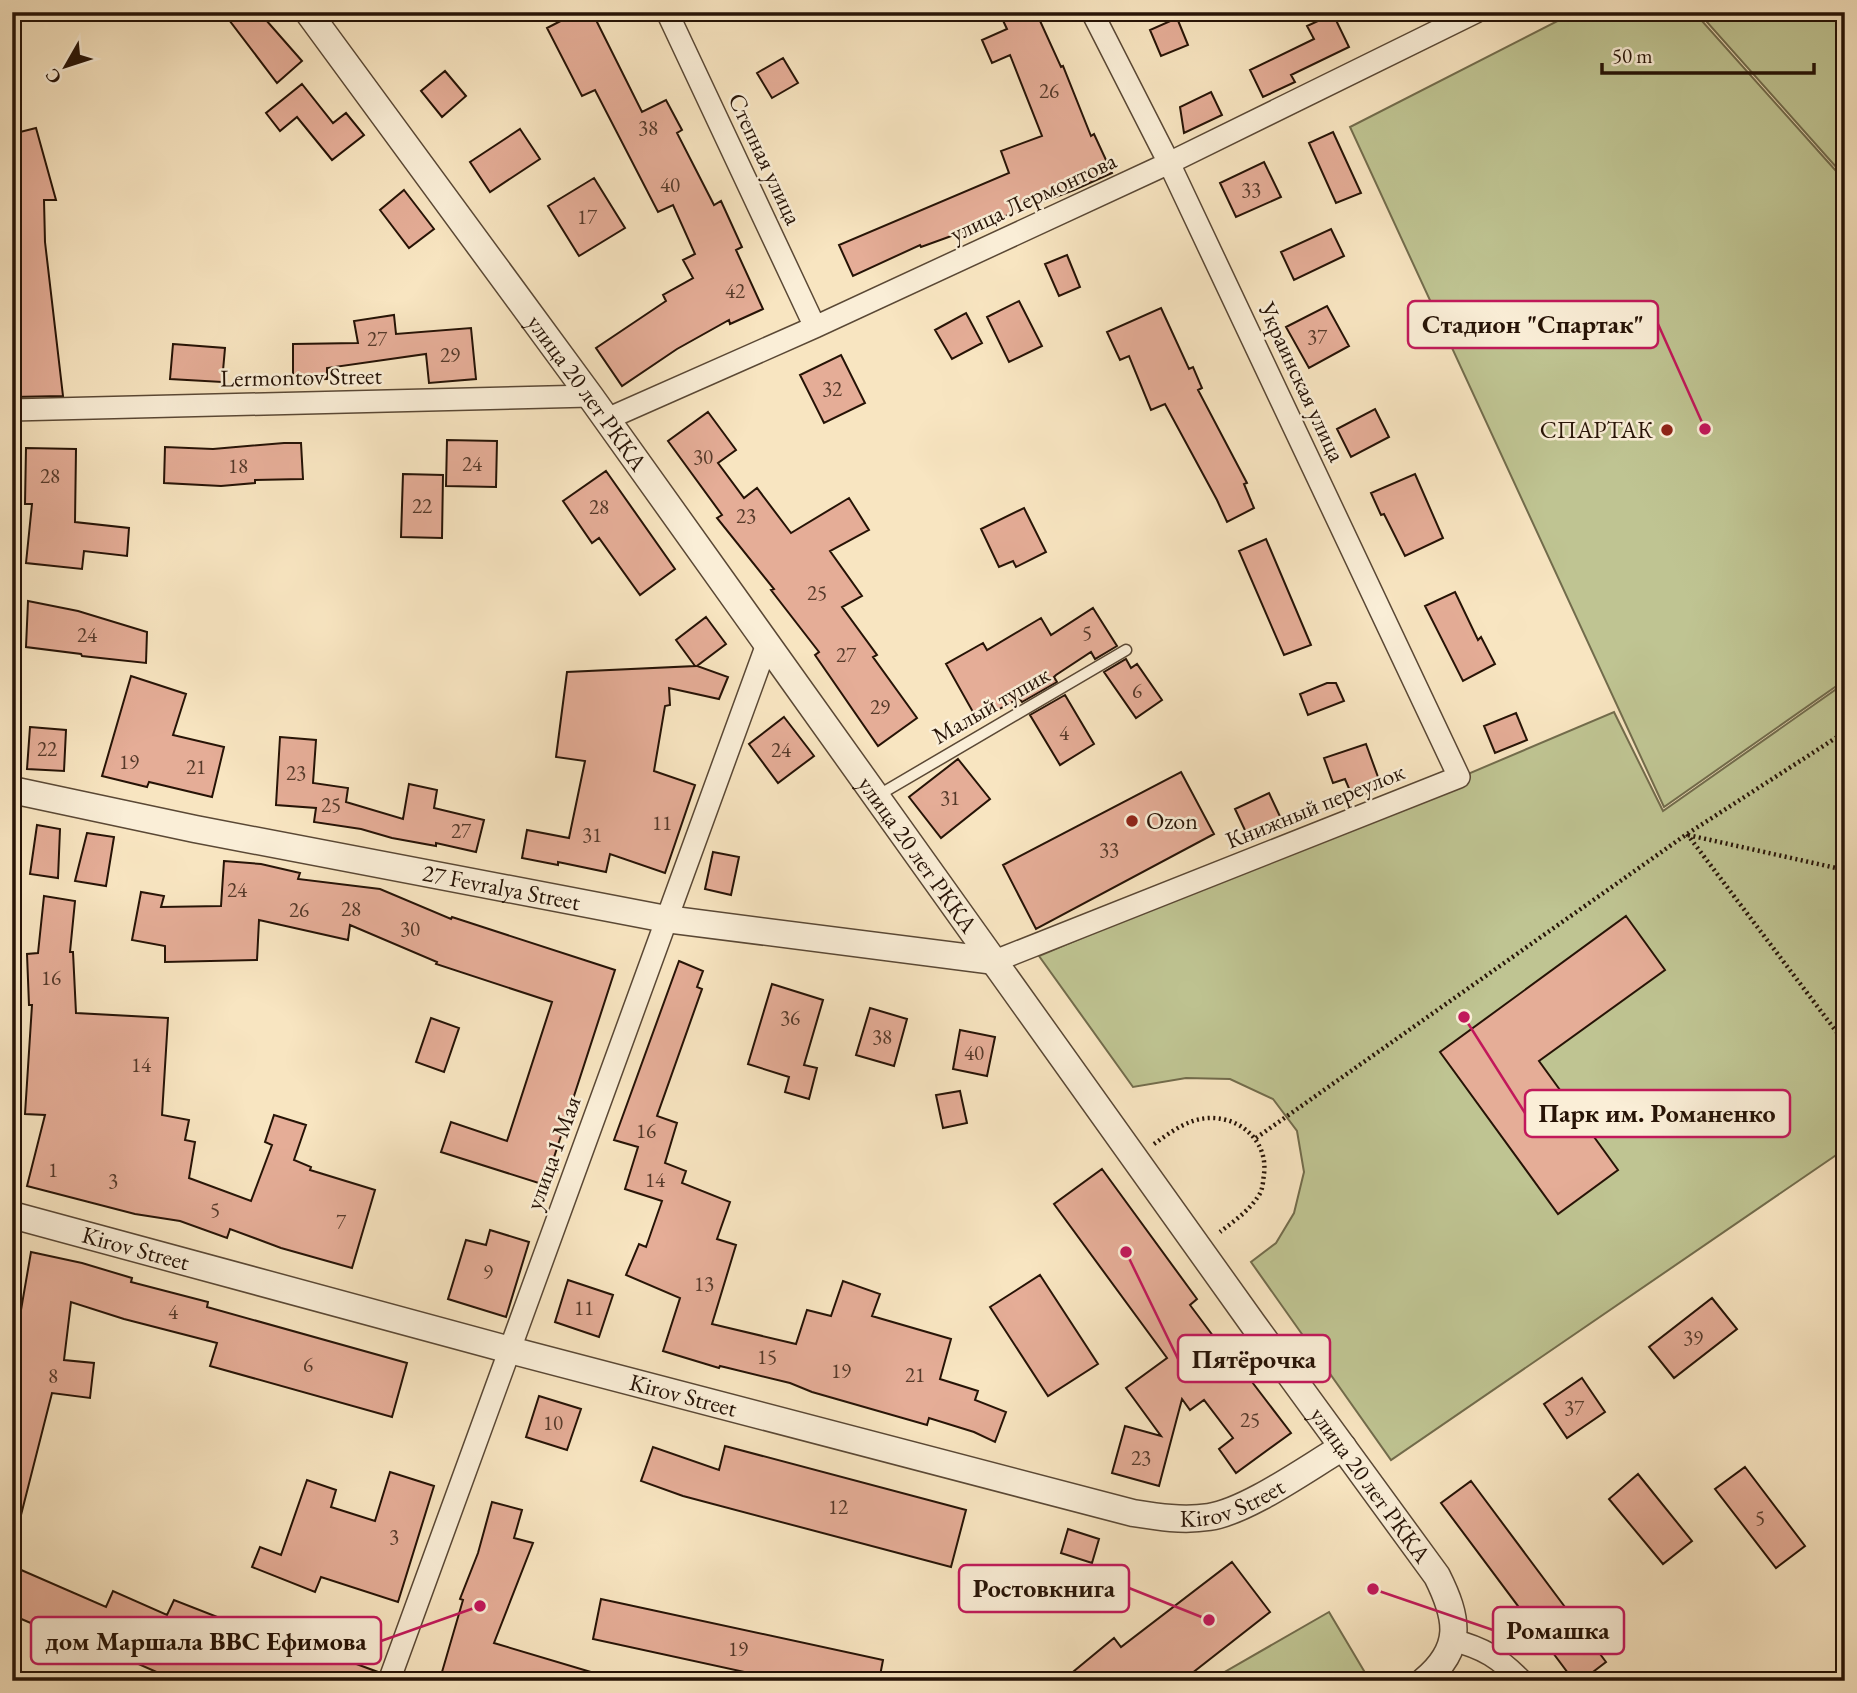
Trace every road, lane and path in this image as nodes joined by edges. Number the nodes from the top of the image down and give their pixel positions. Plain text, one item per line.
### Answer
1 (308, 12) edge
2 (667, 12) edge
3 (1092, 12) edge
4 (1476, 12) edge
5 (1837, 12) edge
6 (1845, 21) edge
7 (1169, 163) junction
8 (815, 327) junction
9 (590, 396) junction
10 (12, 410) edge
11 (607, 419) junction
12 (767, 644) junction
13 (1126, 650) dead end
14 (1845, 732) edge
15 (1460, 777) joint
16 (12, 790) edge
17 (877, 796) junction
18 (1687, 834) junction
19 (1845, 870) edge
20 (666, 919) junction
21 (995, 961) junction
22 (1845, 1043) edge
23 (1256, 1138) junction
24 (1135, 1156) junction
25 (12, 1215) edge
26 (1200, 1248) junction
27 (510, 1350) junction
28 (1343, 1447) junction
29 (1452, 1640) junction
30 (389, 1681) edge
31 (1424, 1681) edge
32 (1522, 1681) edge

1 - 9 street, улица 20 лет РККА
2 - 8 street, Степная улица
3 - 7 street, Украинская улица
4 - 7 street, улица Лермонтова
5 - 6 path
7 - 8 street, улица Лермонтова
7 - 15 street, Украинская улица
8 - 11 street, улица Лермонтова
9 - 10 street, Lermontov Street
9 - 11 street, улица 20 лет РККА
11 - 12 street, улица 20 лет РККА
12 - 17 street, улица 20 лет РККА
12 - 20 street, улица 1 Мая
13 - 17 lane, Малый тупик
14 - 18 path
15 - 21 street, Книжный переулок
16 - 20 street, 27 Fevralya Street
17 - 21 street, улица 20 лет РККА
18 - 19 path
18 - 22 path
18 - 23 path
20 - 21 street, 27 Fevralya Street
20 - 27 street, улица 1 Мая
21 - 24 street, улица 20 лет РККА
23 - 24 path
23 - 26 path
24 - 26 street, улица 20 лет РККА
25 - 27 street, Kirov Street
26 - 28 street, улица 20 лет РККА
27 - 28 street, Kirov Street
27 - 30 street, улица 1 Мая
28 - 29 street, улица 20 лет РККА
29 - 31 street
29 - 32 street

